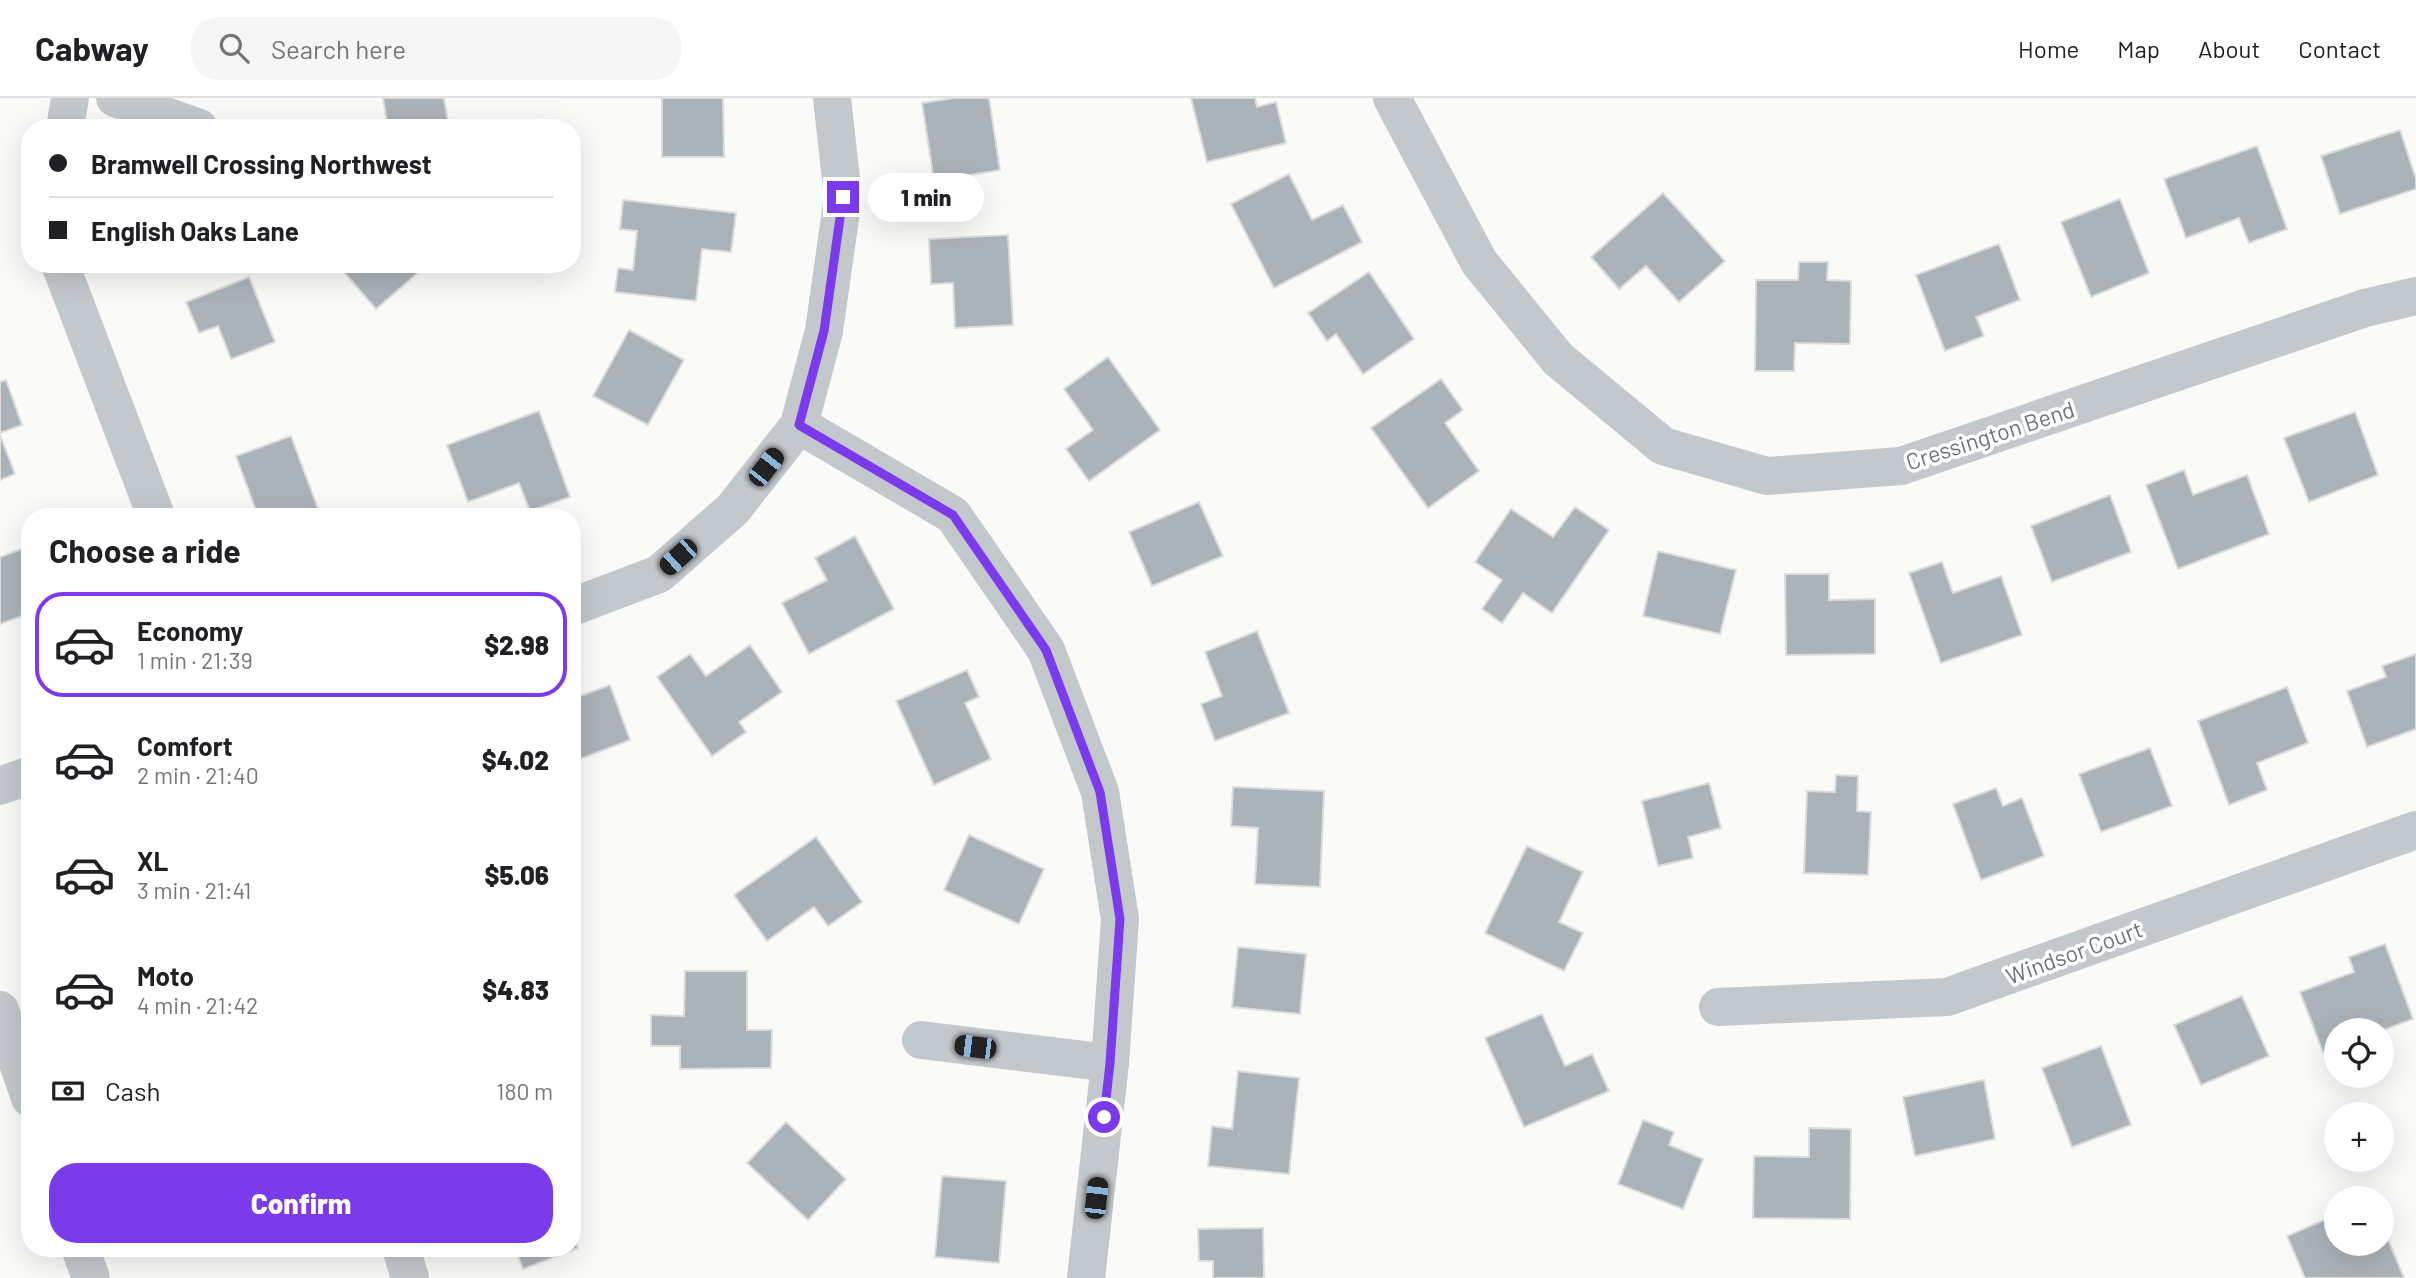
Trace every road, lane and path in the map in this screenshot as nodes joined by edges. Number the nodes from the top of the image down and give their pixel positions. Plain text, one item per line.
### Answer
1 (70, 98) edge
2 (115, 98) edge
3 (832, 98) edge
4 (1392, 98) edge
5 (66, 119) edge
6 (174, 119) edge
7 (63, 273) edge
8 (2416, 296) edge
9 (799, 425) junction
10 (153, 508) edge
11 (581, 604) edge
12 (21, 778) edge
13 (0, 786) edge
14 (2416, 830) edge
15 (1718, 1007) dead end
16 (0, 1010) edge
17 (921, 1040) dead end
18 (1110, 1063) junction
19 (21, 1072) edge
20 (83, 1257) edge
21 (404, 1257) edge
22 (91, 1278) edge
23 (410, 1278) edge
24 (1086, 1278) edge

1 - 5 street
2 - 6 street
3 - 9 street
4 - 8 street, Cressington Bend
7 - 10 street
9 - 11 street
9 - 18 street
12 - 13 street
14 - 15 street, Windsor Court
16 - 19 street
17 - 18 street
18 - 24 street
20 - 22 street
21 - 23 street

